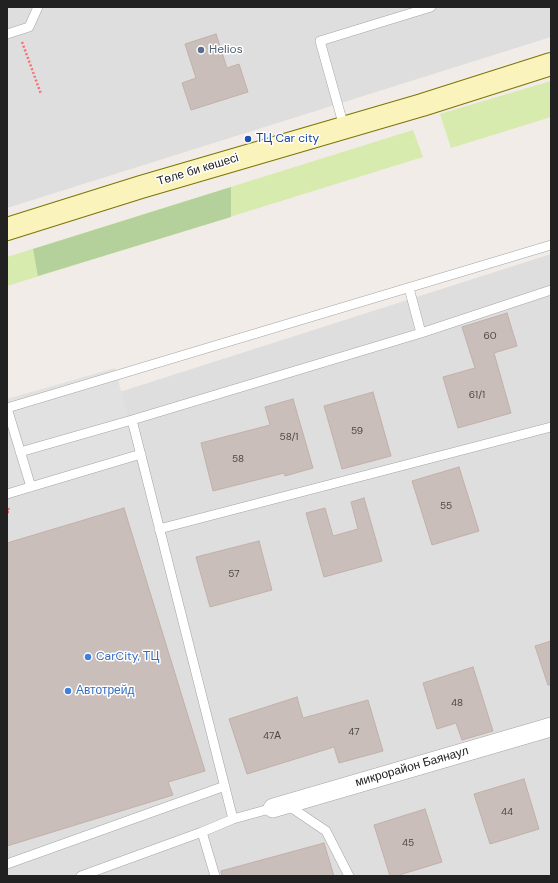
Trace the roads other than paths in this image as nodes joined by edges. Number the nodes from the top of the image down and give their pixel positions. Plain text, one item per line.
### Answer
1 (38, 7) edge
2 (431, 7) edge
3 (7, 34) edge
4 (551, 64) edge
5 (344, 127) junction
6 (7, 230) edge
7 (551, 245) edge
8 (409, 288) junction
9 (551, 290) edge
10 (421, 333) junction
11 (7, 408) edge
12 (132, 420) junction
13 (551, 427) edge
14 (20, 452) junction
15 (141, 454) junction
16 (31, 487) junction
17 (7, 494) edge
18 (159, 528) junction
19 (551, 727) edge
20 (225, 786) junction
21 (279, 806) junction
22 (233, 819) junction
23 (202, 832) junction
24 (7, 864) edge
25 (98, 873) edge
26 (81, 876) edge
27 (215, 876) edge
28 (349, 876) edge

1 - 3 lane
2 - 5 lane
4 - 5 street, Төле би көшесі
5 - 6 street, Төле би көшесі
7 - 8 lane
8 - 10 lane
8 - 11 lane
9 - 10 lane
10 - 12 lane
11 - 14 lane
12 - 14 lane
12 - 15 lane
13 - 18 lane
14 - 16 lane
15 - 16 lane
15 - 18 lane
16 - 17 lane
18 - 20 lane
19 - 21 street, микрорайон Баянаул
20 - 22 lane
20 - 24 lane
21 - 22 lane
21 - 28 lane
22 - 23 lane
23 - 25 lane
23 - 27 lane
25 - 26 lane

